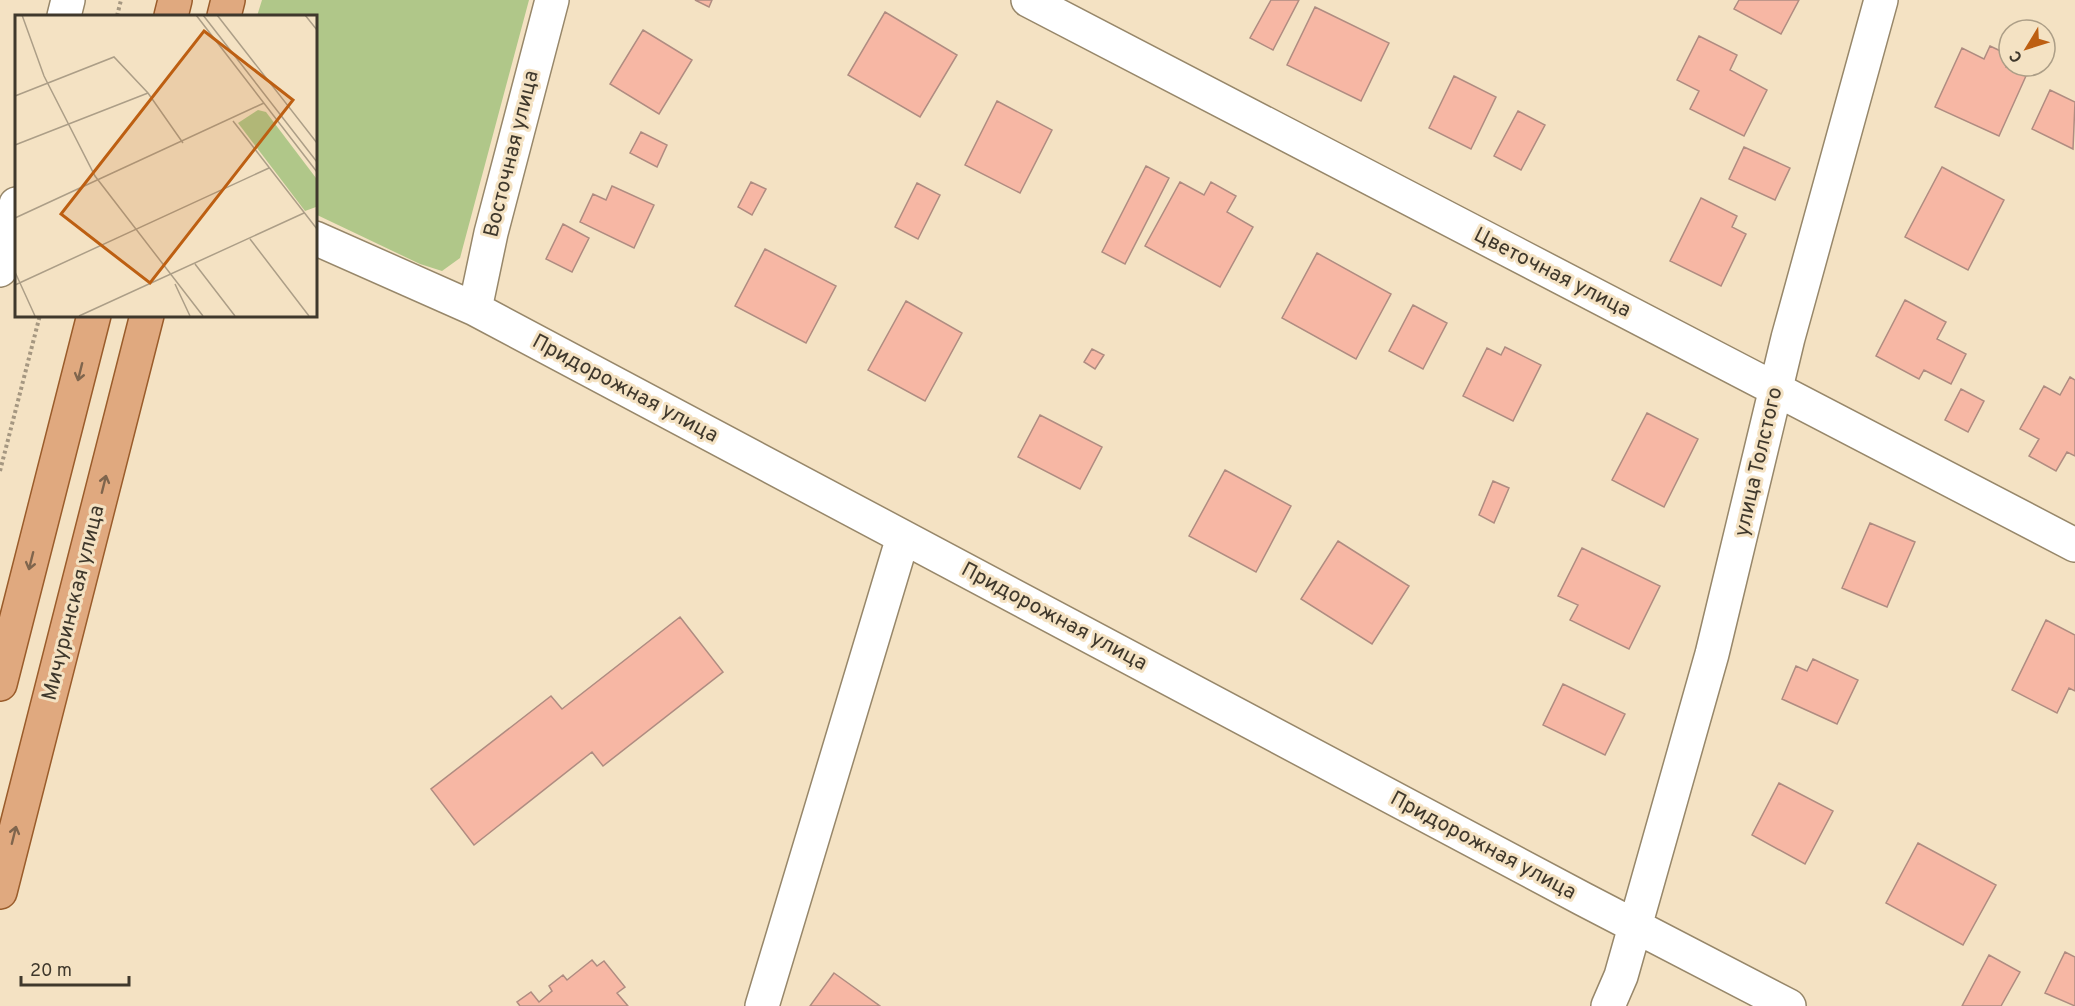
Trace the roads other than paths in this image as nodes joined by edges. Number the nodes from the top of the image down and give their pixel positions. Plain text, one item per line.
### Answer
1 (68, 0) edge
2 (175, 0) edge
3 (228, 0) edge
4 (552, 0) edge
5 (1028, 0) edge
6 (1881, 0) edge
7 (64, 15) edge
8 (171, 15) edge
9 (224, 15) edge
10 (15, 208) edge
11 (316, 238) edge
12 (0, 270) edge
13 (476, 309) junction
14 (94, 316) edge
15 (147, 316) edge
16 (1776, 389) junction
17 (903, 537) junction
18 (2075, 545) edge
19 (0, 684) edge
20 (0, 892) edge
21 (1635, 924) junction
22 (762, 1006) edge
23 (1608, 1006) edge
24 (1789, 1006) edge

1 - 7 street
2 - 8 main road
3 - 9 main road
4 - 13 street, Восточная улица
5 - 16 street, Цветочная улица
6 - 16 street, улица Толстого
10 - 12 street
11 - 13 street, Придорожная улица
13 - 17 street, Придорожная улица
14 -> 19 main road
20 -> 15 main road, Мичуринская улица
16 - 18 street, Цветочная улица
16 - 21 street, улица Толстого
17 - 21 street, Придорожная улица
17 - 22 street
21 - 23 street, улица Толстого
21 - 24 street, Придорожная улица

